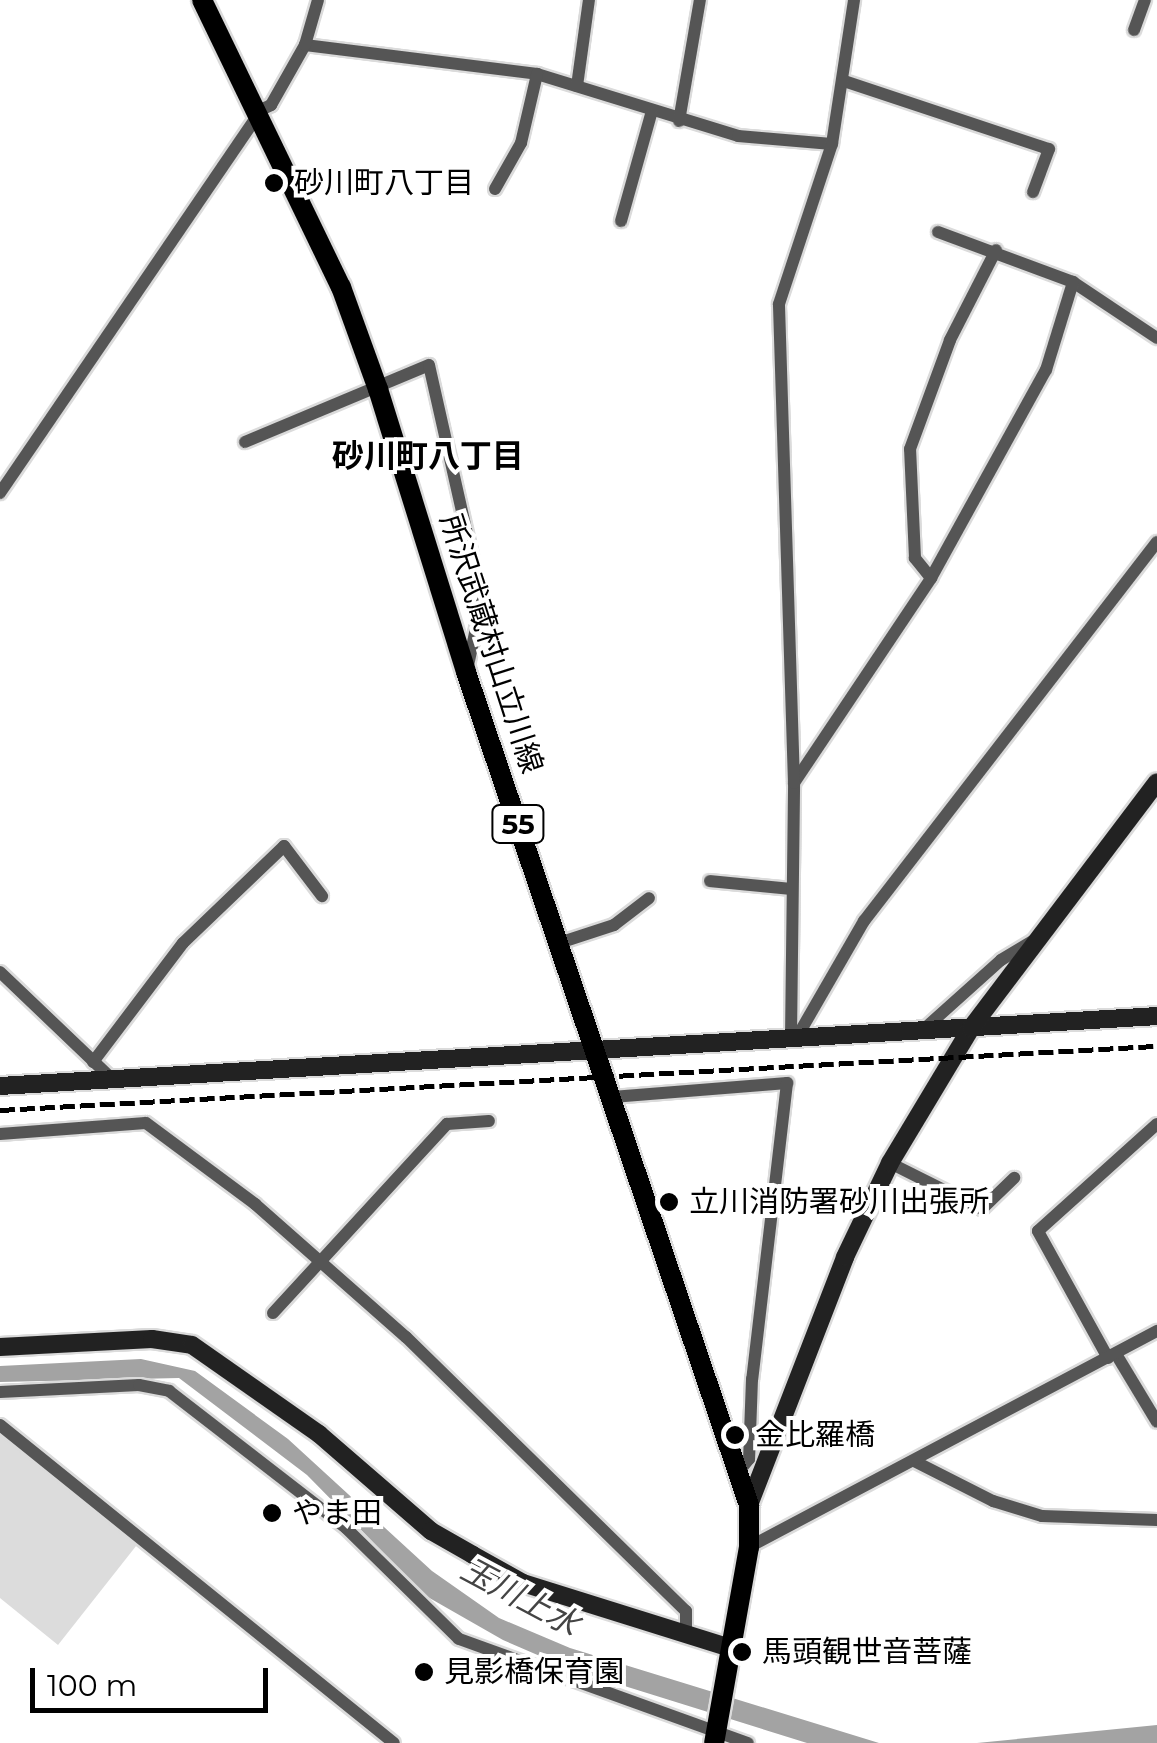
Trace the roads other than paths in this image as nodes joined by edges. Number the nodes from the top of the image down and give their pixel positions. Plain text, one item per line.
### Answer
1 (202, 0) edge
2 (318, 0) edge
3 (589, 0) edge
4 (700, 0) edge
5 (854, 0) edge
6 (1128, 0) edge
7 (1144, 4) edge
8 (1134, 30) dead end
9 (304, 45) junction
10 (537, 74) junction
11 (844, 81) junction
12 (576, 86) junction
13 (652, 114) junction
14 (255, 116) junction
15 (679, 121) junction
16 (832, 144) junction
17 (495, 190) dead end
18 (1033, 192) dead end
19 (621, 221) dead end
20 (938, 232) dead end
21 (996, 250) junction
22 (1073, 282) junction
23 (1157, 338) edge
24 (378, 389) junction
25 (245, 442) dead end
26 (0, 493) edge
27 (1157, 542) edge
28 (932, 578) junction
29 (466, 672) junction
30 (794, 783) junction
31 (1156, 785) edge
32 (710, 882) dead end
33 (791, 889) junction
34 (322, 896) dead end
35 (650, 898) dead end
36 (1039, 938) junction
37 (559, 944) junction
38 (0, 972) edge
39 (1157, 1016) edge
40 (970, 1028) junction
41 (922, 1030) junction
42 (794, 1037) junction
43 (595, 1050) junction
44 (92, 1062) junction
45 (110, 1078) junction
46 (0, 1086) edge
47 (612, 1097) junction
48 (488, 1122) dead end
49 (1157, 1124) edge
50 (0, 1134) edge
51 (890, 1163) junction
52 (1014, 1178) dead end
53 (322, 1262) junction
54 (273, 1312) dead end
55 (1157, 1331) edge
56 (0, 1347) edge
57 (1112, 1356) junction
58 (0, 1392) edge
59 (1157, 1422) edge
60 (0, 1424) edge
61 (914, 1461) junction
62 (738, 1472) junction
63 (749, 1505) junction
64 (1157, 1520) edge
65 (749, 1547) junction
66 (686, 1634) junction
67 (729, 1658) junction
68 (716, 1734) edge
69 (394, 1743) edge
70 (748, 1743) edge

1 - 14 main road, 所沢武蔵村山立川線 / 55
2 - 9 street
3 - 12 street
4 - 15 street
5 - 11 street
6 - 7 street
7 - 8 street
9 - 10 street
9 - 14 street
10 - 12 street
10 - 17 street
11 - 16 street
11 - 18 street
12 - 13 street
13 - 15 street
13 - 19 street
14 - 24 main road, 所沢武蔵村山立川線 / 55
14 - 26 street
15 - 16 street
16 - 30 street
20 - 21 street
21 - 22 street
21 - 28 street
22 - 23 street
22 - 28 street
24 - 25 street
24 - 29 main road, 所沢武蔵村山立川線 / 55
24 - 29 street
27 - 42 street
28 - 30 street
29 - 37 main road, 所沢武蔵村山立川線 / 55
30 - 33 street
31 - 36 street
32 - 33 street
33 - 42 street
34 - 44 street
35 - 37 street
36 - 40 street
36 - 41 street
37 - 43 main road, 所沢武蔵村山立川線 / 55
38 - 44 street
39 - 40 street
40 - 41 street
40 - 51 street
41 - 42 street
42 - 43 street
43 - 45 street
43 - 47 main road, 所沢武蔵村山立川線 / 55
44 - 45 street
45 - 46 street
47 - 62 main road, 所沢武蔵村山立川線 / 55
47 - 62 street
48 - 53 street
49 - 57 street
50 - 53 street
51 - 52 street
51 - 63 street
53 - 54 street
53 - 66 street
55 - 57 street
56 - 66 street
57 - 59 street
57 - 61 street
58 - 68 street
60 - 69 street
61 - 64 street
61 - 65 street
62 - 63 main road, 所沢武蔵村山立川線 / 55
63 - 65 main road, 所沢武蔵村山立川線 / 55
65 - 67 main road, 所沢武蔵村山立川線 / 55
66 - 67 street
67 - 68 main road, 55
68 - 70 street

